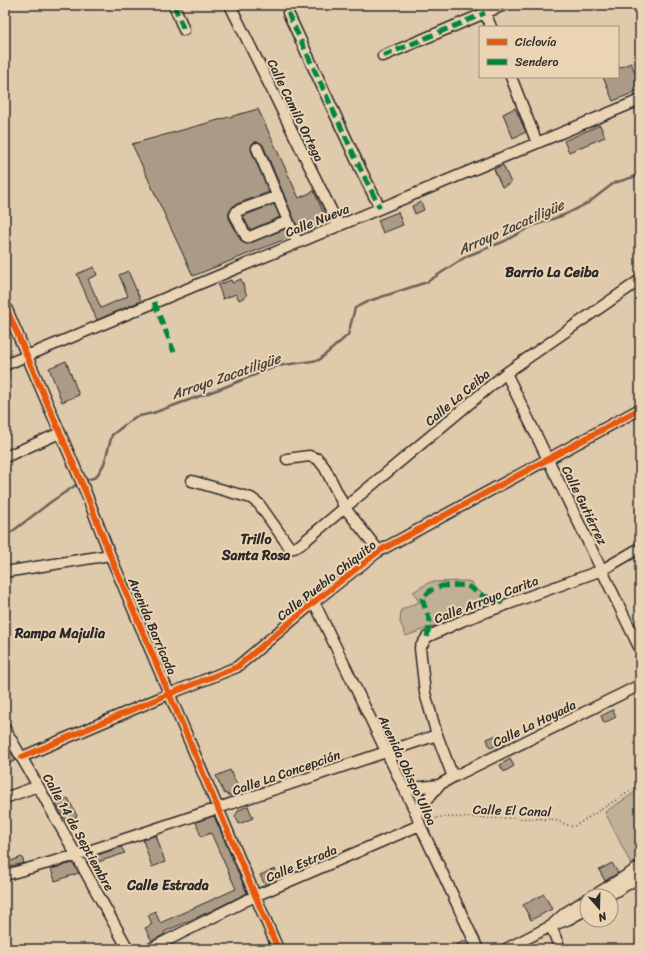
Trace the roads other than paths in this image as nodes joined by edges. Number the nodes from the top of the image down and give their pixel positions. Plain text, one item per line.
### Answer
1 (174, 5) edge
2 (230, 5) edge
3 (504, 5) edge
4 (288, 13) dead end
5 (485, 13) junction
6 (491, 26) edge
7 (184, 30) dead end
8 (383, 56) dead end
9 (511, 78) edge
10 (640, 100) edge
11 (537, 143) junction
12 (257, 148) dead end
13 (278, 196) junction
14 (380, 208) junction
15 (288, 221) junction
16 (338, 226) junction
17 (297, 242) junction
18 (640, 280) edge
19 (5, 305) edge
20 (27, 356) junction
21 (5, 365) edge
22 (506, 372) junction
23 (640, 409) edge
24 (60, 433) junction
25 (5, 458) edge
26 (548, 458) junction
27 (287, 459) dead end
28 (192, 481) dead end
29 (346, 508) junction
30 (640, 548) edge
31 (379, 551) junction
32 (110, 555) junction
33 (602, 570) junction
34 (5, 572) edge
35 (314, 602) junction
36 (640, 649) edge
37 (640, 685) edge
38 (170, 694) junction
39 (5, 729) edge
40 (437, 735) junction
41 (386, 752) junction
42 (22, 757) junction
43 (453, 777) junction
44 (439, 785) junction
45 (38, 786) junction
46 (405, 789) junction
47 (5, 798) edge
48 (218, 809) junction
49 (416, 813) junction
50 (420, 825) junction
51 (77, 855) junction
52 (640, 867) edge
53 (5, 875) edge
54 (635, 877) edge
55 (611, 888) edge
56 (619, 888) edge
57 (255, 896) junction
58 (579, 904) edge
59 (579, 913) edge
60 (551, 926) junction
61 (128, 949) edge
62 (150, 949) edge
63 (278, 949) edge
64 (478, 949) edge
65 (506, 949) edge
66 (560, 949) edge

1 - 7 street
2 - 16 street, Calle Camilo Ortega
3 - 5 street
4 - 14 street
5 - 6 street
5 - 8 street
9 - 11 street
10 - 11 street, Calle Nueva
11 - 14 street, Calle Nueva
12 - 13 street
13 - 15 street
13 - 15 street
14 - 16 street, Calle Nueva
15 - 17 street
16 - 17 street, Calle Nueva
17 - 20 street, Calle Nueva
18 - 22 street, Calle La Ceiba
19 - 20 street, Avenida Barricada
20 - 21 street, Calle Nueva
20 - 24 street, Avenida Barricada
22 - 26 street, Calle Gutiérrez
22 - 29 street, Calle La Ceiba
23 - 26 street, Calle Pueblo Chiquito
24 - 25 street
24 - 32 street, Avenida Barricada
26 - 31 street, Calle Pueblo Chiquito
26 - 33 street, Calle Gutiérrez
27 - 29 street
28 - 29 street, Calle La Ceiba
29 - 31 street
30 - 33 street, Calle Arroyo Carita
31 - 35 street, Calle Pueblo Chiquito
32 - 34 street
32 - 38 street, Avenida Barricada
33 - 36 street, Calle Gutiérrez
33 - 40 street, Calle Arroyo Carita
35 - 38 street, Calle Pueblo Chiquito
35 - 41 street, Avenida Obispo Ulloa
37 - 43 street, Calle La Hoyada
38 - 42 street, Calle Pueblo Chiquito
38 - 48 street, Avenida Barricada
39 - 42 street, Calle 14 de Septiembre
40 - 41 street, Calle La Concepción
40 - 43 street, Calle Arroyo Carita
41 - 46 street, Avenida Obispo Ulloa
41 - 48 street, Calle La Concepción
42 - 45 street, Calle 14 de Septiembre
43 - 44 street, Calle La Hoyada
44 - 46 street, Calle La Hoyada
44 - 49 street, Calle La Hoyada
45 - 47 street
45 - 51 street, Calle 14 de Septiembre
46 - 49 street, Avenida Obispo Ulloa
48 - 51 street, Calle La Concepción
48 - 57 street, Avenida Barricada
49 - 50 street, Avenida Obispo Ulloa
50 - 57 street, Calle Estrada
50 - 64 street, Avenida Obispo Ulloa
51 - 53 street, Calle La Concepción
51 - 61 street, Calle 14 de Septiembre
52 - 54 street
54 - 55 street
54 - 56 street
57 - 62 street, Calle Estrada
57 - 63 street, Avenida Barricada
58 - 60 street
59 - 60 street
60 - 65 street
60 - 66 street

